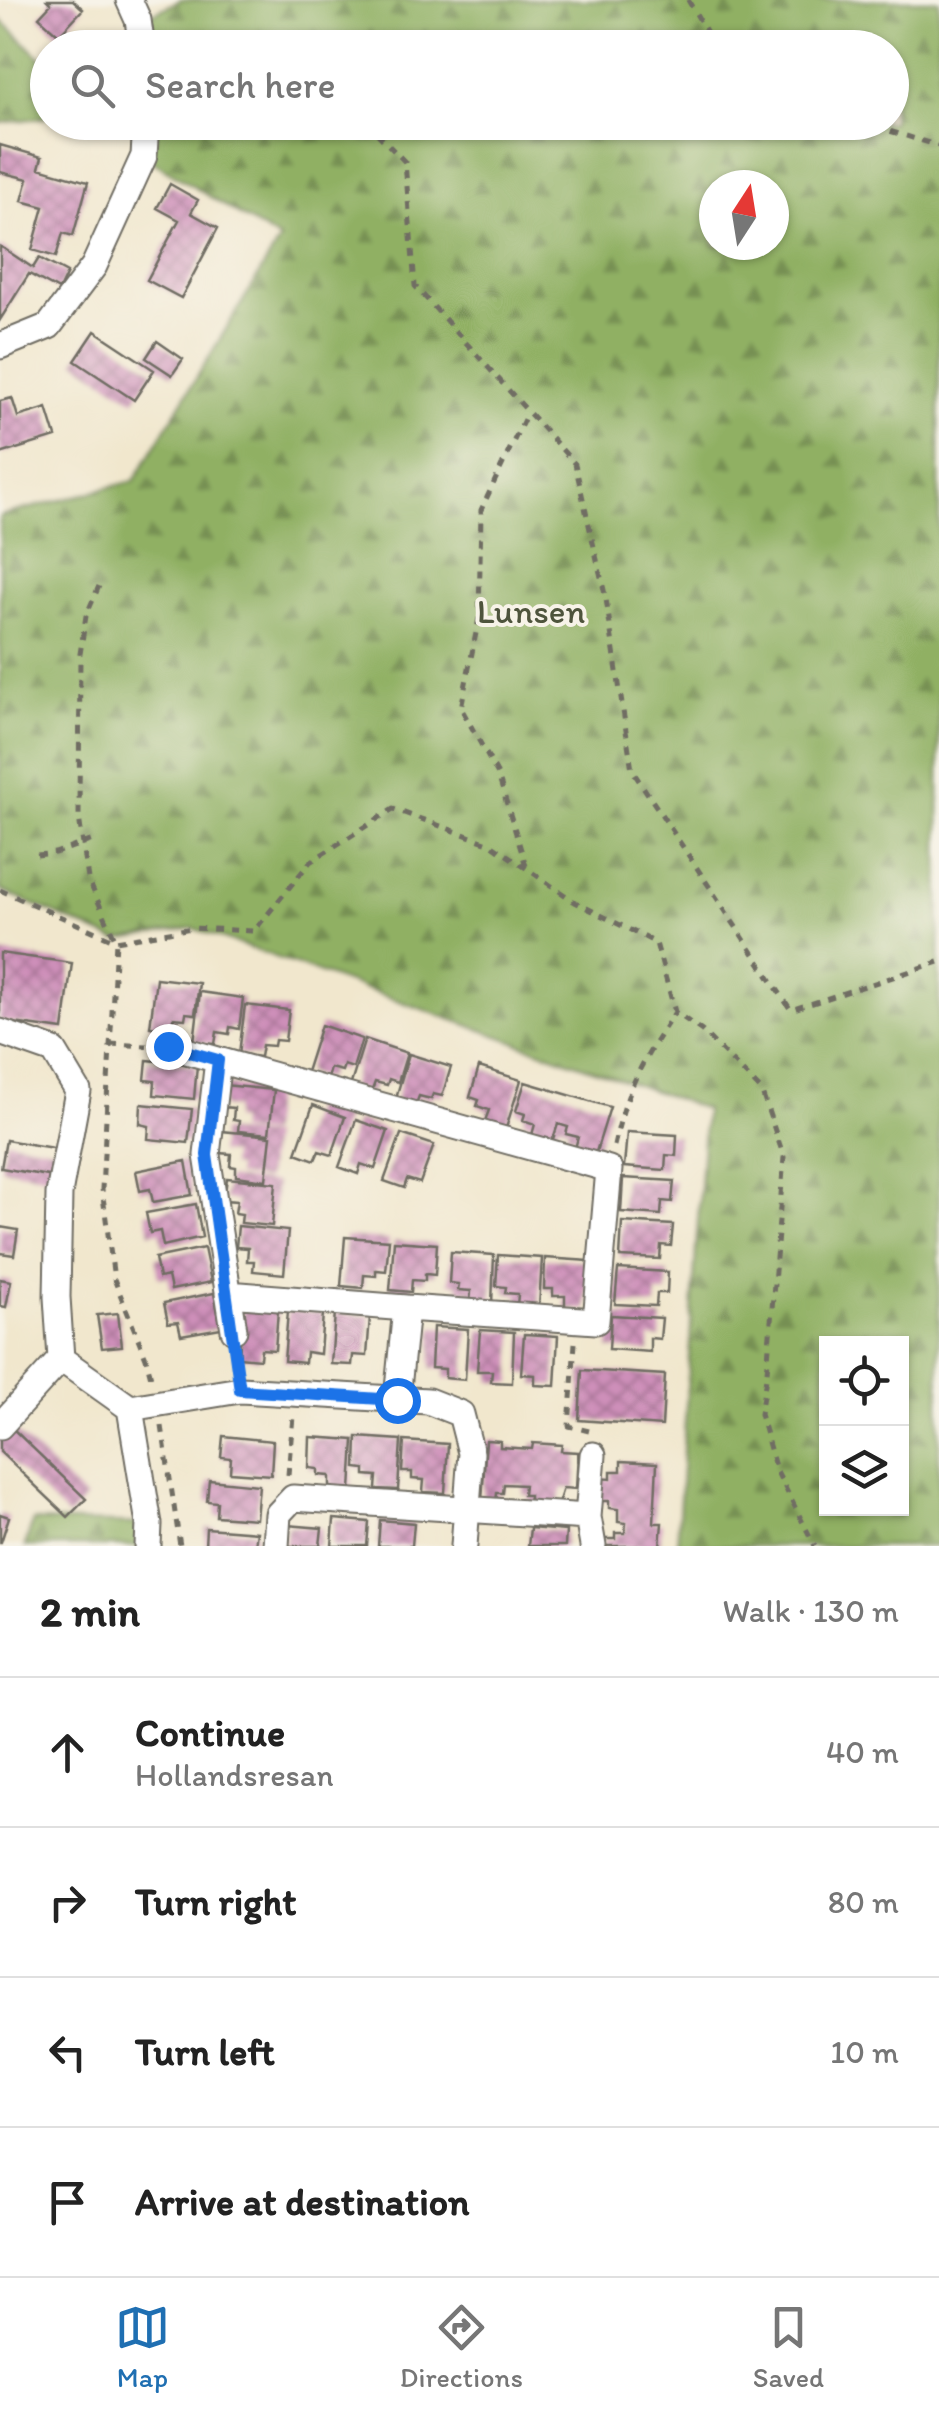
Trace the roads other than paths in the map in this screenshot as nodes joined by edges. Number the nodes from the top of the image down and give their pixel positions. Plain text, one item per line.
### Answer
1 (129, 0) edge
2 (139, 30) edge
3 (145, 140) edge
4 (0, 346) edge
5 (0, 1032) edge
6 (168, 1046) road end
7 (218, 1060) junction
8 (228, 1294) junction
9 (406, 1308) junction
10 (234, 1330) dead end
11 (61, 1358) junction
12 (397, 1400) junction
13 (130, 1408) junction
14 (0, 1426) edge
15 (593, 1455) road end
16 (466, 1511) junction
17 (588, 1516) junction
18 (148, 1546) edge
19 (276, 1546) edge
20 (464, 1546) edge
21 (593, 1546) edge

1 - 2 street
3 - 4 street
5 - 11 street
6 - 7 street
7 - 8 street
7 - 9 street
8 - 9 street
8 - 10 street
9 - 12 street
11 - 13 street
11 - 14 street
12 - 13 street
12 - 16 street
13 - 18 street
15 - 17 street
16 - 17 street
16 - 19 street
16 - 20 street
17 - 21 street

